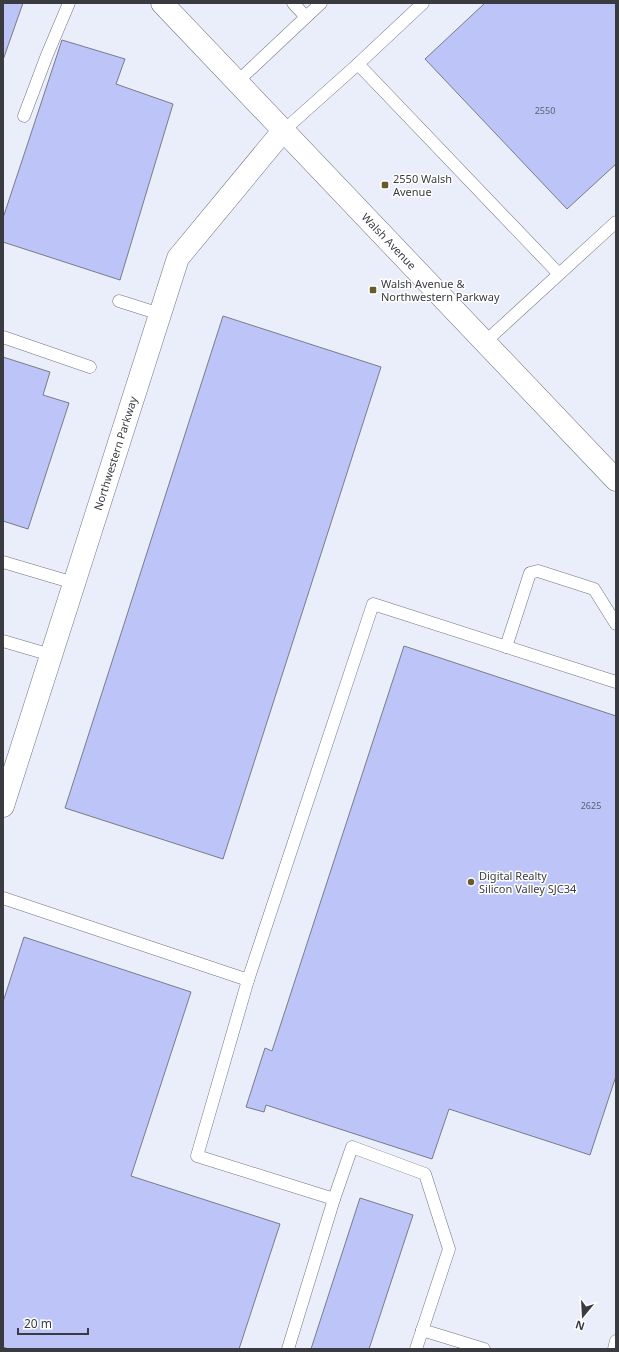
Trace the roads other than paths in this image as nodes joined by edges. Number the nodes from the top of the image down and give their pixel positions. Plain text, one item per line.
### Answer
1 (69, 3) edge
2 (162, 3) edge
3 (292, 3) edge
4 (321, 3) edge
5 (423, 3) edge
6 (306, 17) junction
7 (358, 64) junction
8 (237, 82) junction
9 (24, 116) dead end
10 (283, 131) junction
11 (616, 222) edge
12 (559, 274) junction
13 (119, 301) dead end
14 (160, 314) junction
15 (3, 337) edge
16 (485, 342) junction
17 (90, 367) dead end
18 (616, 480) edge
19 (3, 562) edge
20 (74, 583) junction
21 (616, 624) edge
22 (3, 641) edge
23 (506, 647) junction
24 (51, 655) junction
25 (616, 682) edge
26 (3, 806) edge
27 (3, 898) edge
28 (248, 980) junction
29 (334, 1199) junction
30 (422, 1330) junction
31 (616, 1341) edge
32 (288, 1349) edge
33 (416, 1349) edge
34 (484, 1349) edge
35 (614, 1349) edge

1 - 9 lane
2 - 8 street, Walsh Avenue
3 - 6 lane
4 - 6 lane
5 - 7 lane
6 - 8 lane
7 - 10 lane
7 - 12 lane
8 - 10 street, Walsh Avenue
10 - 14 street, Northwestern Parkway
10 - 16 street, Walsh Avenue
11 - 12 lane
12 - 16 lane
13 - 14 lane
14 - 20 street, Northwestern Parkway
15 - 17 lane
16 - 18 street, Walsh Avenue
19 - 20 lane
20 - 24 street, Northwestern Parkway
21 - 23 lane
22 - 24 lane
23 - 25 lane
23 - 28 lane
24 - 26 street, Northwestern Parkway
27 - 28 lane
28 - 29 lane
29 - 30 lane
29 - 32 lane
30 - 33 lane
30 - 34 lane
31 - 35 lane

